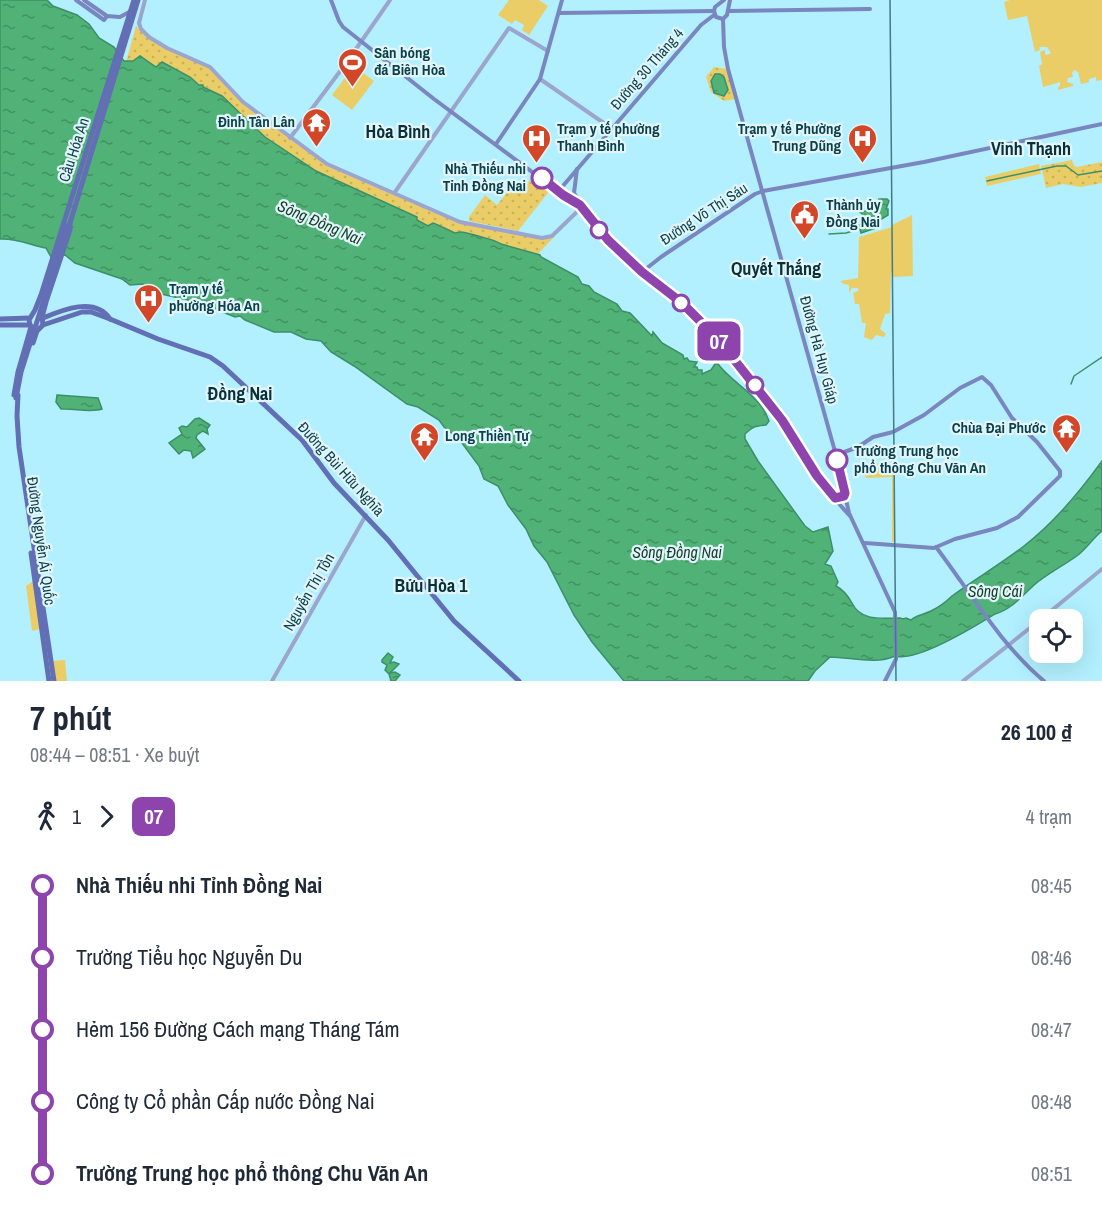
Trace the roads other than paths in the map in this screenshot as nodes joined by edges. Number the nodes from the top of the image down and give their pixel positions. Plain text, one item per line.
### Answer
1 (76, 0) edge
2 (84, 0) edge
3 (138, 0) edge
4 (331, 0) edge
5 (390, 0) edge
6 (562, 0) edge
7 (724, 0) edge
8 (730, 0) edge
9 (718, 5) junction
10 (870, 9) dead end
11 (728, 10) junction
12 (130, 12) junction
13 (559, 13) junction
14 (714, 13) junction
15 (107, 16) junction
16 (723, 19) junction
17 (362, 42) junction
18 (548, 51) junction
19 (540, 79) junction
20 (451, 111) junction
21 (1102, 124) edge
22 (611, 128) junction
23 (290, 138) junction
24 (496, 144) junction
25 (577, 169) junction
26 (549, 183) junction
27 (564, 185) junction
28 (574, 190) junction
29 (763, 191) junction
30 (395, 192) junction
31 (562, 193) junction
32 (567, 196) junction
33 (581, 206) junction
34 (70, 223) junction
35 (642, 272) junction
36 (46, 303) junction
37 (55, 313) junction
38 (31, 316) junction
39 (0, 319) edge
40 (110, 319) junction
41 (42, 322) junction
42 (0, 325) edge
43 (30, 326) junction
44 (16, 401) junction
45 (836, 455) junction
46 (845, 493) junction
47 (847, 498) junction
48 (837, 500) junction
49 (849, 514) junction
50 (366, 515) junction
51 (864, 542) junction
52 (936, 547) junction
53 (1102, 569) edge
54 (1053, 609) edge
55 (1029, 629) edge
56 (1008, 645) junction
57 (52, 681) edge
58 (272, 681) edge
59 (519, 681) edge
60 (885, 681) edge
61 (963, 681) edge
62 (1044, 681) edge

1 - 15 main road
2 - 15 main road
3 - 12 main road
3 - 23 street
3 - 34 main road, Cầu Hóa An
4 - 17 main road
5 - 17 street
6 - 13 main road
7 - 9 main road
8 - 11 main road
9 - 11 main road
9 - 14 main road
10 - 11 main road
11 - 16 main road
12 - 15 main road
12 - 38 main road, Cầu Hóa An, bridge
13 - 14 main road
13 - 18 main road
14 - 16 main road
14 - 22 main road, Đường 30 Tháng 4
16 - 29 main road, Đường Hà Huy Giáp
17 - 20 main road
17 - 23 street
18 - 19 main road
18 - 20 street
19 - 22 street
19 - 24 main road
20 - 24 main road
20 - 30 street
21 - 29 main road, Đường Võ Thị Sáu
22 - 25 main road, Đường 30 Tháng 4
23 - 30 street
24 - 26 main road
25 - 27 main road, Đường 30 Tháng 4
25 - 28 main road, Đường 30 Tháng 4
26 - 27 main road
26 - 31 main road
27 - 28 main road
27 - 31 main road
28 - 32 main road
28 - 33 main road
29 - 35 main road, Đường Võ Thị Sáu
29 - 45 main road, Đường Hà Huy Giáp
30 - 33 street
31 - 32 main road
32 - 33 main road
33 - 35 main road
34 - 36 main road, Cầu Hóa An, bridge
34 - 44 main road, Cầu Hóa An, bridge
35 - 48 main road
36 - 37 main road
36 - 41 main road, Đường Nguyễn Ái Quốc
37 - 40 main road, Đường Bùi Hữu Nghĩa
37 - 41 main road, Đường Bùi Hữu Nghĩa
38 - 39 main road
38 - 41 main road
38 - 43 main road, Đường Nguyễn Ái Quốc
40 - 41 main road, Đường Bùi Hữu Nghĩa
40 - 50 main road, Đường Bùi Hữu Nghĩa
41 - 43 main road
41 - 44 main road, Đường Nguyễn Ái Quốc
42 - 43 main road
43 - 44 main road, Đường Nguyễn Ái Quốc
44 - 57 main road, Đường Nguyễn Ái Quốc
45 - 46 main road, Đường Hà Huy Giáp
45 - 52 main road
46 - 47 main road, Đường Hà Huy Giáp
46 - 48 main road
47 - 48 main road
47 - 49 main road, Đường Hà Huy Giáp
48 - 49 main road
49 - 51 main road, Đường Hà Huy Giáp
50 - 58 street, Nguyễn Thị Tồn
50 - 59 main road, Đường Bùi Hữu Nghĩa
51 - 52 main road
51 - 60 main road, Đường Hà Huy Giáp
52 - 56 main road
53 - 54 street
55 - 56 street
56 - 61 street
56 - 62 main road

